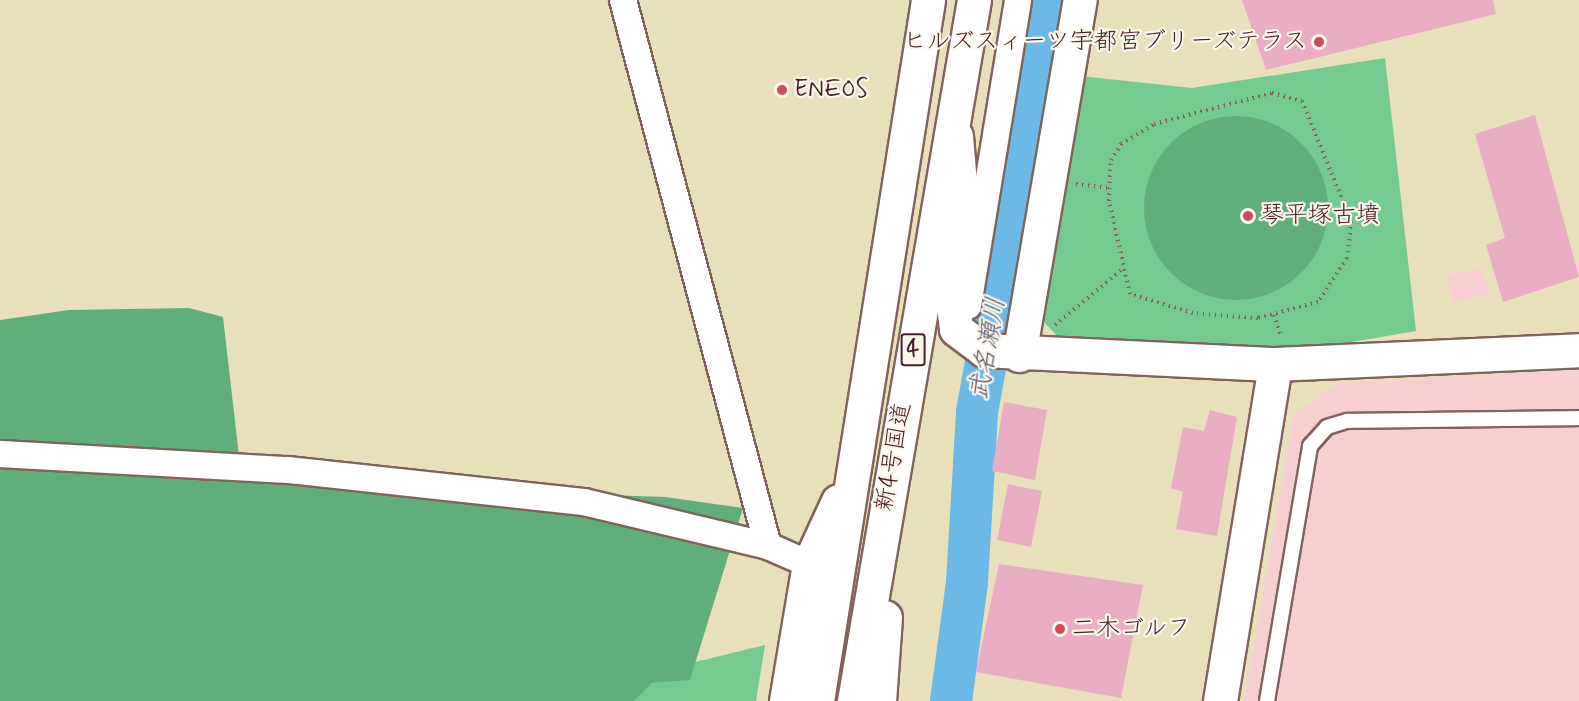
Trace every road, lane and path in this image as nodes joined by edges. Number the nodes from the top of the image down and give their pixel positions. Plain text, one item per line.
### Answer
1 (623, 0) edge
2 (928, 0) edge
3 (974, 0) edge
4 (1017, 0) edge
5 (1080, 0) edge
6 (955, 119) junction
7 (1049, 180) junction
8 (1110, 188) junction
9 (1124, 268) junction
10 (968, 306) dead end
11 (1579, 350) edge
12 (1019, 355) junction
13 (1275, 364) junction
14 (1579, 418) edge
15 (0, 454) edge
16 (855, 463) junction
17 (891, 472) junction
18 (768, 546) junction
19 (809, 564) junction
20 (786, 701) edge
21 (816, 701) edge
22 (854, 701) edge
23 (879, 701) edge
24 (1220, 701) edge
25 (1267, 701) edge

1 - 18 street
2 - 16 main road, 新4号国道 / 4
3 - 6 main road, 新4号国道 / 4
4 - 10 street
5 - 7 main road
6 - 12 main road
6 - 17 main road, 新4号国道 / 4
7 - 8 path
7 - 12 main road
8 - 9 path
8 - 9 path
9 - 12 path
11 - 13 main road
12 - 13 main road
13 - 24 main road
14 - 25 lane
15 - 18 street
16 - 19 main road
16 - 21 main road, 新4号国道 / 4
17 - 22 main road, 新4号国道 / 4
17 - 23 main road
18 - 19 street
19 - 20 main road

